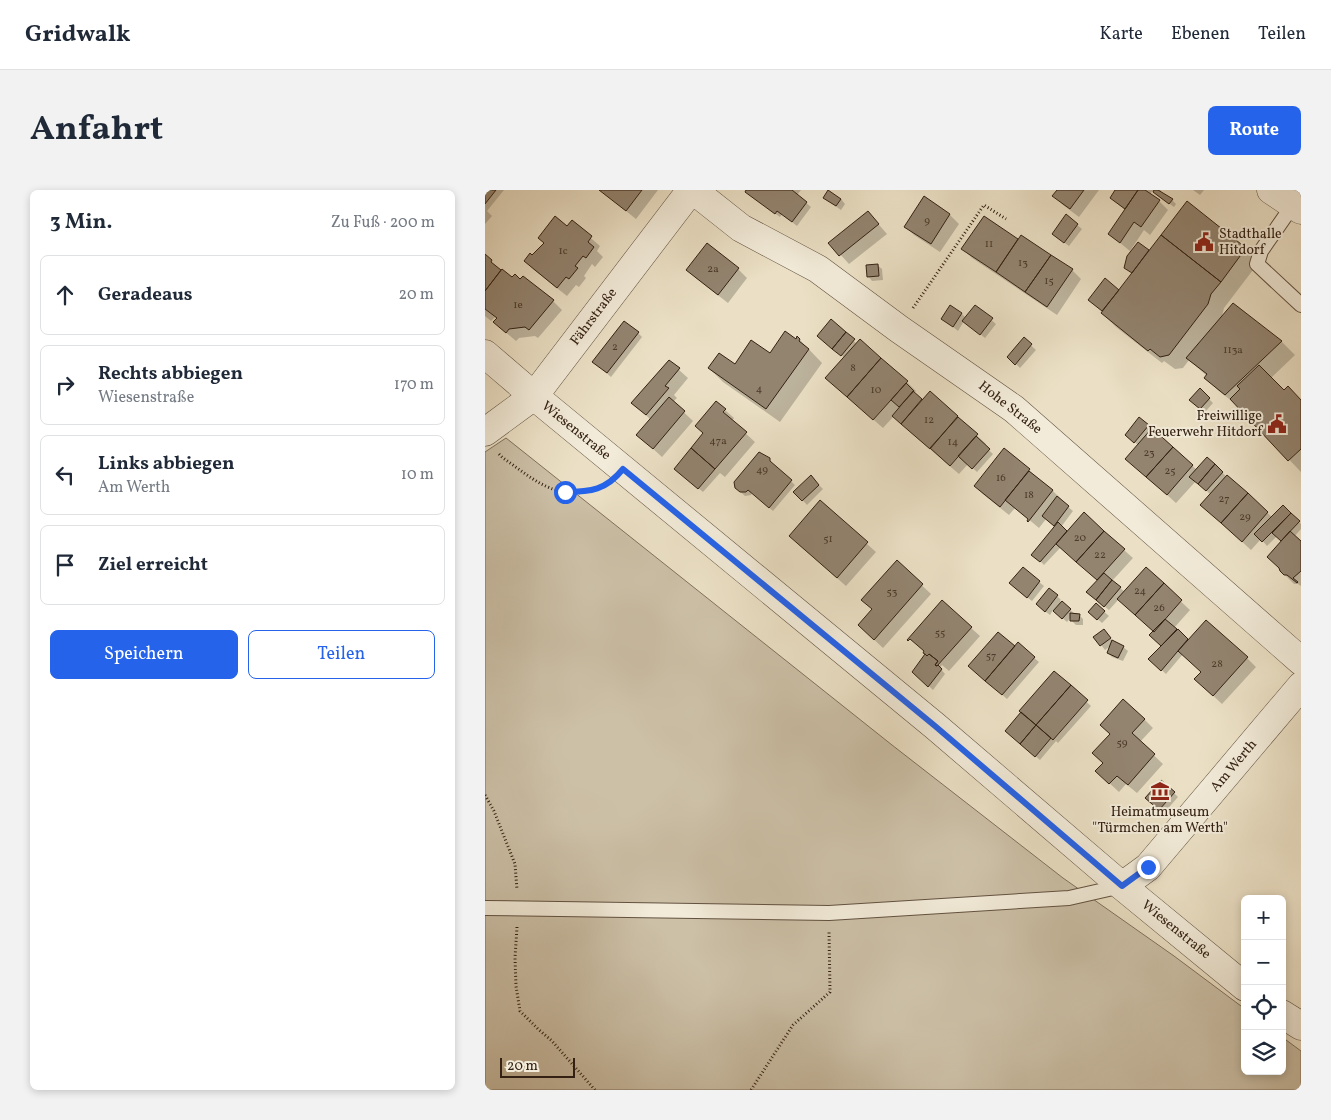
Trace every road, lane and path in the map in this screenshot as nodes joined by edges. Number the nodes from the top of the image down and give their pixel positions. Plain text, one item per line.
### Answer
1 (692, 190) edge
2 (1271, 190) edge
3 (1297, 208) edge
4 (1006, 219) dead end
5 (1301, 305) edge
6 (899, 329) junction
7 (485, 354) edge
8 (534, 396) junction
9 (491, 442) edge
10 (623, 469) junction
11 (1301, 661) edge
12 (1301, 686) edge
13 (485, 795) edge
14 (1122, 886) junction
15 (485, 908) edge
16 (518, 908) junction
17 (829, 913) junction
18 (1243, 985) edge
19 (1286, 1017) edge
20 (1301, 1026) edge
21 (595, 1090) edge
22 (751, 1090) edge

1 - 6 street, Hohe Straße
1 - 8 street, Fährstraße
2 - 3 street
3 - 5 lane
4 - 6 path
6 - 11 street, Hohe Straße
7 - 8 street, Wiesenstraße
8 - 9 street, Fährstraße
8 - 10 street, Wiesenstraße
9 - 10 path
10 - 14 street, Wiesenstraße
12 - 14 street, Am Werth
13 - 16 path
14 - 17 lane
14 - 18 street, Wiesenstraße
15 - 16 lane
16 - 17 lane
16 - 21 path
17 - 22 path
19 - 20 street

